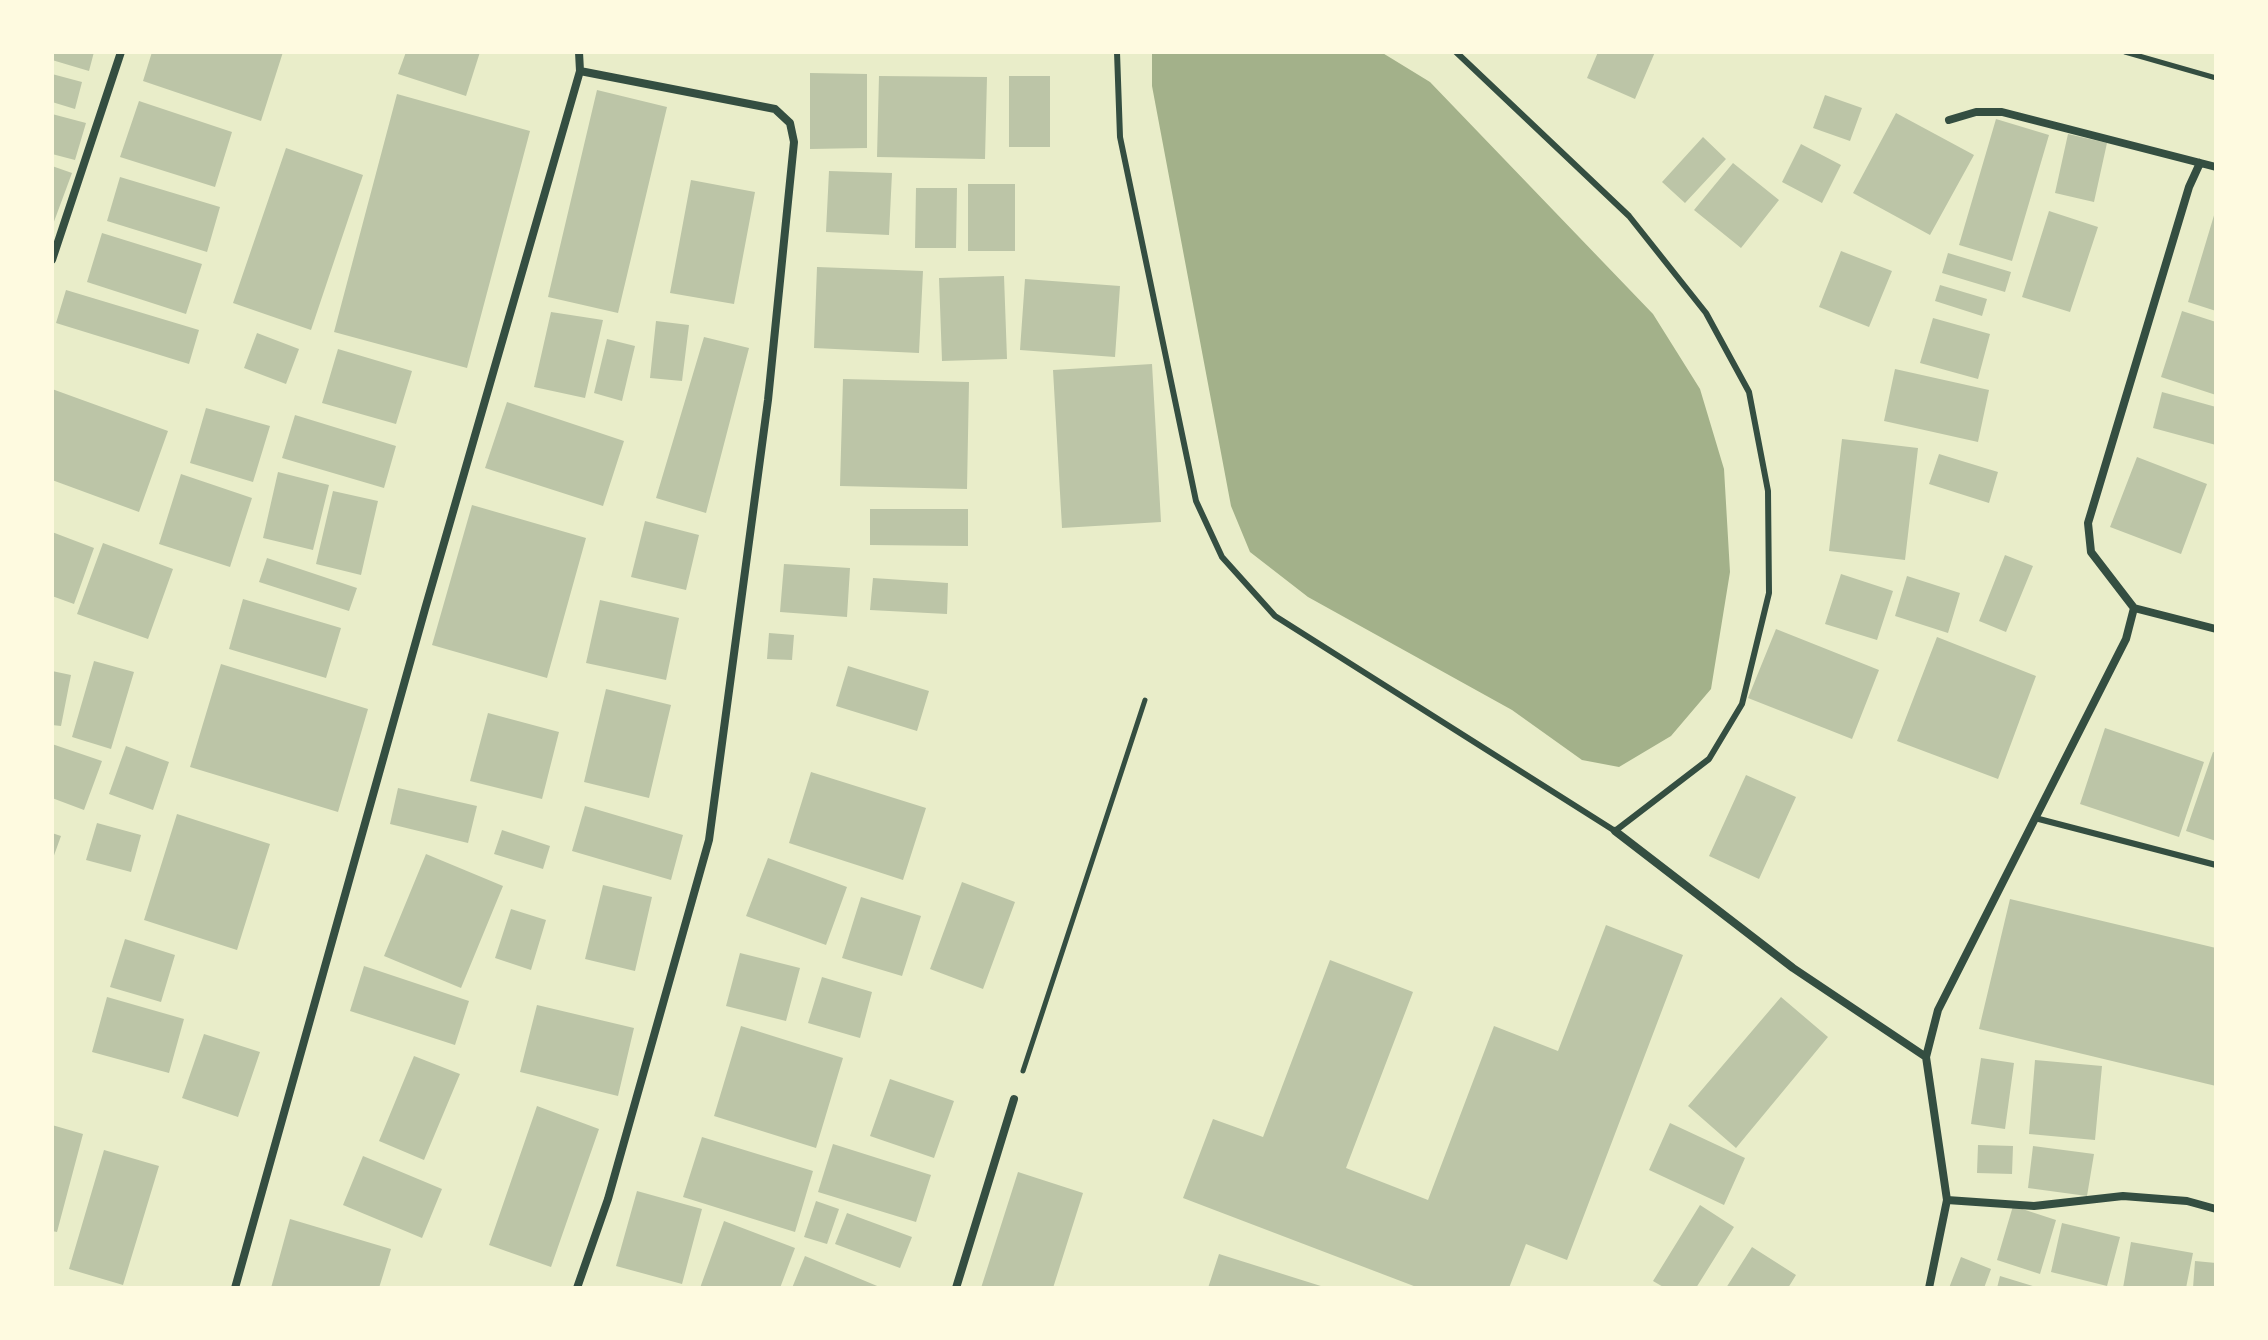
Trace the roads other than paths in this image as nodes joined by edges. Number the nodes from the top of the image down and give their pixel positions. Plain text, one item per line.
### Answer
1 (121, 52) edge
2 (579, 52) edge
3 (1117, 52) edge
4 (1456, 52) edge
5 (580, 71) junction
6 (1949, 120) dead end
7 (2200, 163) junction
8 (2216, 167) edge
9 (52, 260) edge
10 (2134, 608) junction
11 (2216, 629) edge
12 (2035, 818) junction
13 (1615, 831) junction
14 (2216, 865) edge
15 (1926, 1057) junction
16 (1014, 1099) road end
17 (1947, 1200) junction
18 (2216, 1209) edge
19 (235, 1288) edge
20 (577, 1288) edge
21 (956, 1288) edge
22 (1929, 1288) edge

1 - 9 street
2 - 5 street
3 - 13 lane
4 - 13 lane
5 - 19 street
5 - 20 street
6 - 7 street
7 - 8 street
7 - 10 street
10 - 11 street
10 - 12 street
12 - 14 lane
12 - 15 street
13 - 15 street
15 - 17 street
16 - 21 street
17 - 18 street
17 - 22 street

